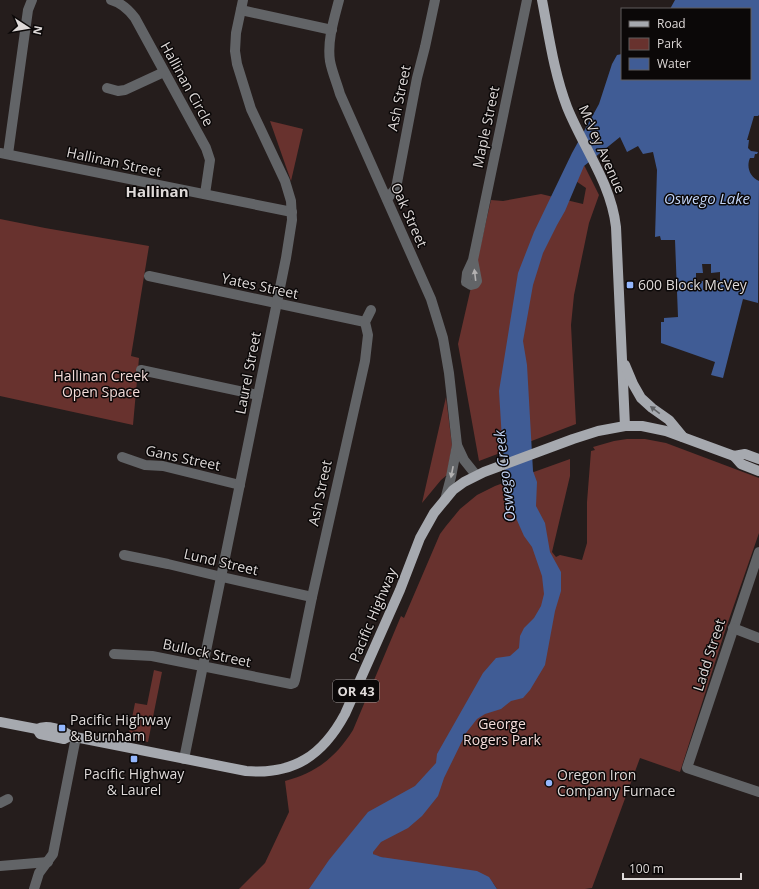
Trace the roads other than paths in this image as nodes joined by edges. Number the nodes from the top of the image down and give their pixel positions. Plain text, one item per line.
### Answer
1 (32, 0) edge
2 (111, 0) edge
3 (339, 0) edge
4 (435, 0) edge
5 (527, 0) edge
6 (542, 0) edge
7 (242, 5) edge
8 (332, 30) junction
9 (164, 72) junction
10 (107, 88) dead end
11 (4, 154) edge
12 (205, 194) junction
13 (387, 199) junction
14 (292, 212) junction
15 (473, 260) dead end
16 (150, 276) dead end
17 (276, 304) junction
18 (372, 310) dead end
19 (365, 322) junction
20 (623, 360) junction
21 (141, 370) dead end
22 (258, 395) junction
23 (625, 426) junction
24 (682, 437) junction
25 (457, 445) junction
26 (734, 456) junction
27 (122, 457) dead end
28 (759, 459) edge
29 (759, 471) edge
30 (480, 473) junction
31 (240, 485) junction
32 (444, 500) junction
33 (759, 552) edge
34 (124, 555) dead end
35 (222, 577) junction
36 (312, 597) junction
37 (733, 628) junction
38 (759, 638) edge
39 (114, 654) dead end
40 (203, 667) junction
41 (294, 683) joint
42 (0, 722) edge
43 (73, 736) junction
44 (184, 759) junction
45 (759, 792) edge
46 (48, 862) junction
47 (0, 866) edge
48 (34, 889) edge

1 - 11 street
2 - 9 street, Hallinan Circle
3 - 8 street, Oak Street
4 - 13 street, Ash Street
5 - 15 street, Maple Street
6 - 20 main road, McVey Avenue
7 - 8 street
7 - 14 street, Laurel Street
8 - 13 street, Oak Street
9 - 10 street
9 - 12 street, Hallinan Circle
11 - 12 street, Hallinan Street
12 - 14 street, Hallinan Street
13 - 25 street, Oak Street
14 - 17 street, Laurel Street
16 - 17 street, Yates Street
17 - 19 street, Yates Street
17 - 22 street, Laurel Street
18 - 19 street
19 - 36 street, Ash Street
20 - 23 main road, McVey Avenue
24 -> 20 main road, McVey Avenue
21 - 22 street
22 - 31 street, Laurel Street
23 - 24 main road, OR 43
23 - 30 main road, Pacific Highway / OR 43
24 - 26 main road, OR 43
25 - 30 street, Oak Street
25 -> 32 street, Oak Street
26 - 28 main road, OR 43
26 - 29 main road, OR 43
27 - 31 street, Gans Street
30 - 32 main road, Pacific Highway / OR 43
31 - 35 street, Laurel Street
32 - 44 main road, Pacific Highway / OR 43
33 - 37 street, Ladd Street
34 - 35 street, Lund Street
35 - 36 street, Lund Street
35 - 40 street, Laurel Street
36 - 41 street, Ash Street
37 - 38 street
37 - 45 street, Ladd Street
39 - 40 street, Bullock Street
40 - 41 street, Bullock Street
40 - 44 street, Laurel Street
42 - 43 main road, Pacific Highway / OR 43
43 - 44 main road, Pacific Highway / OR 43
43 - 46 street
46 - 47 street
46 - 48 street

